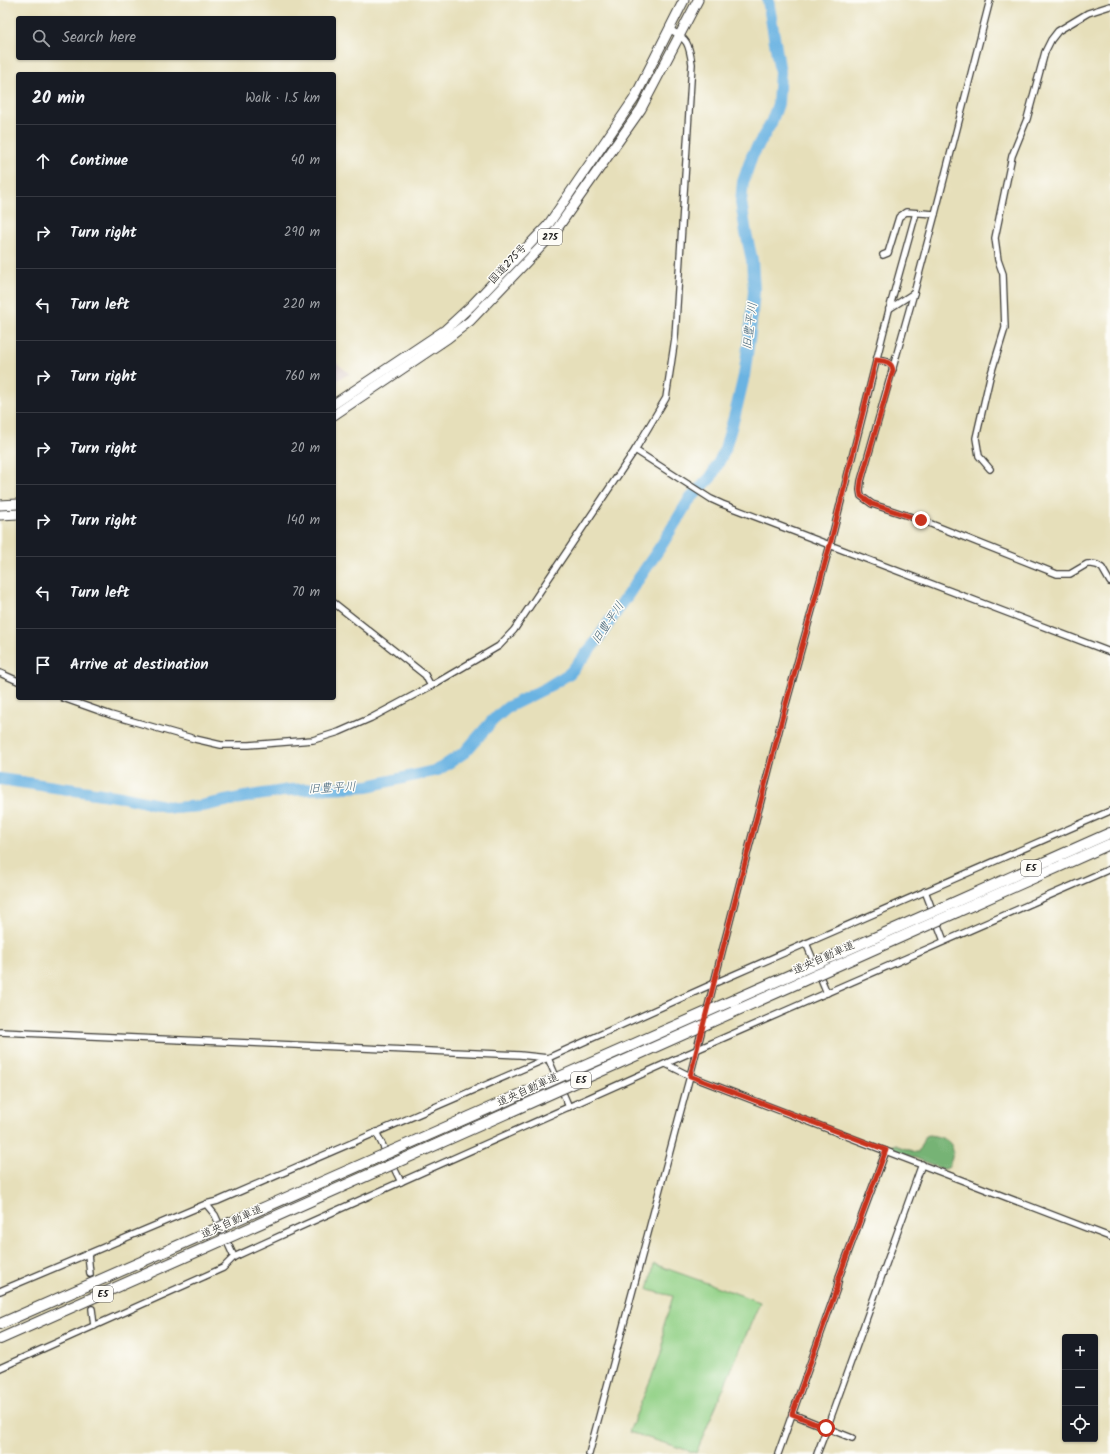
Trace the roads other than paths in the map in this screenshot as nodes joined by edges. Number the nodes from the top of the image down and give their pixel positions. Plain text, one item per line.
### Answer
1 (684, 0) edge
2 (698, 0) edge
3 (990, 0) edge
4 (1110, 6) edge
5 (669, 29) junction
6 (680, 34) junction
7 (916, 213) junction
8 (935, 214) junction
9 (883, 255) dead end
10 (914, 293) junction
11 (889, 310) junction
12 (876, 360) junction
13 (893, 370) junction
14 (336, 403) edge
15 (336, 414) edge
16 (635, 450) junction
17 (990, 470) dead end
18 (16, 504) edge
19 (0, 505) edge
20 (16, 514) edge
21 (0, 516) edge
22 (830, 545) junction
23 (1110, 582) edge
24 (336, 605) edge
25 (1110, 652) edge
26 (0, 672) edge
27 (16, 681) edge
28 (431, 686) junction
29 (69, 700) edge
30 (1110, 811) edge
31 (1110, 833) edge
32 (1110, 844) edge
33 (1110, 869) edge
34 (925, 891) junction
35 (955, 907) junction
36 (944, 942) junction
37 (806, 943) junction
38 (714, 983) junction
39 (827, 993) junction
40 (0, 1032) edge
41 (696, 1050) junction
42 (548, 1058) junction
43 (666, 1064) junction
44 (690, 1076) junction
45 (569, 1107) junction
46 (376, 1132) junction
47 (886, 1150) junction
48 (922, 1164) junction
49 (401, 1182) junction
50 (206, 1204) junction
51 (1110, 1237) edge
52 (88, 1254) junction
53 (234, 1257) junction
54 (90, 1274) tunnel mouth
55 (0, 1291) edge
56 (92, 1310) tunnel mouth
57 (0, 1324) edge
58 (94, 1326) junction
59 (0, 1339) edge
60 (0, 1368) edge
61 (792, 1414) junction
62 (826, 1428) junction
63 (852, 1438) dead end
64 (589, 1454) edge
65 (778, 1454) edge
66 (817, 1454) edge

1 - 5 highway, 国道275号 / 275
2 - 6 highway, 国道275号 / 275
3 - 8 street
4 - 17 street
5 - 6 street
5 - 14 highway, 国道275号 / 275
6 - 15 highway, 国道275号 / 275
6 - 16 street
7 - 8 street
7 - 9 street
7 - 11 street
8 - 10 street
10 - 11 street
10 - 13 street
11 - 12 street
12 - 13 street
12 - 22 street
13 - 23 street
16 - 22 street
16 - 28 street
18 - 19 highway
20 - 21 highway
22 - 25 street
22 - 38 street
24 - 28 street
26 - 27 street
28 - 29 street
30 - 34 street
31 - 35 highway, 道央自動車道 / E5
32 - 35 highway, 道央自動車道 / E5
33 - 36 street
34 - 36 street
34 - 37 street
35 - 57 highway, 道央自動車道 / E5, bridge
35 - 59 highway, 道央自動車道 / E5, bridge
36 - 39 street
37 - 38 street
37 - 39 street
38 - 41 street
38 - 42 street
39 - 41 street
40 - 42 street
41 - 43 street
41 - 44 street
42 - 45 street
42 - 46 street
43 - 44 street
43 - 45 street
44 - 47 street
44 - 64 street
45 - 49 street
46 - 49 street
46 - 50 street
47 - 48 street
47 - 61 street
48 - 51 street
48 - 62 street
49 - 53 street
50 - 52 street
50 - 53 street
52 - 54 street
52 - 55 street
53 - 58 street
56 - 58 street
58 - 60 street
61 - 62 street
61 - 65 street
62 - 63 street
62 - 66 street

